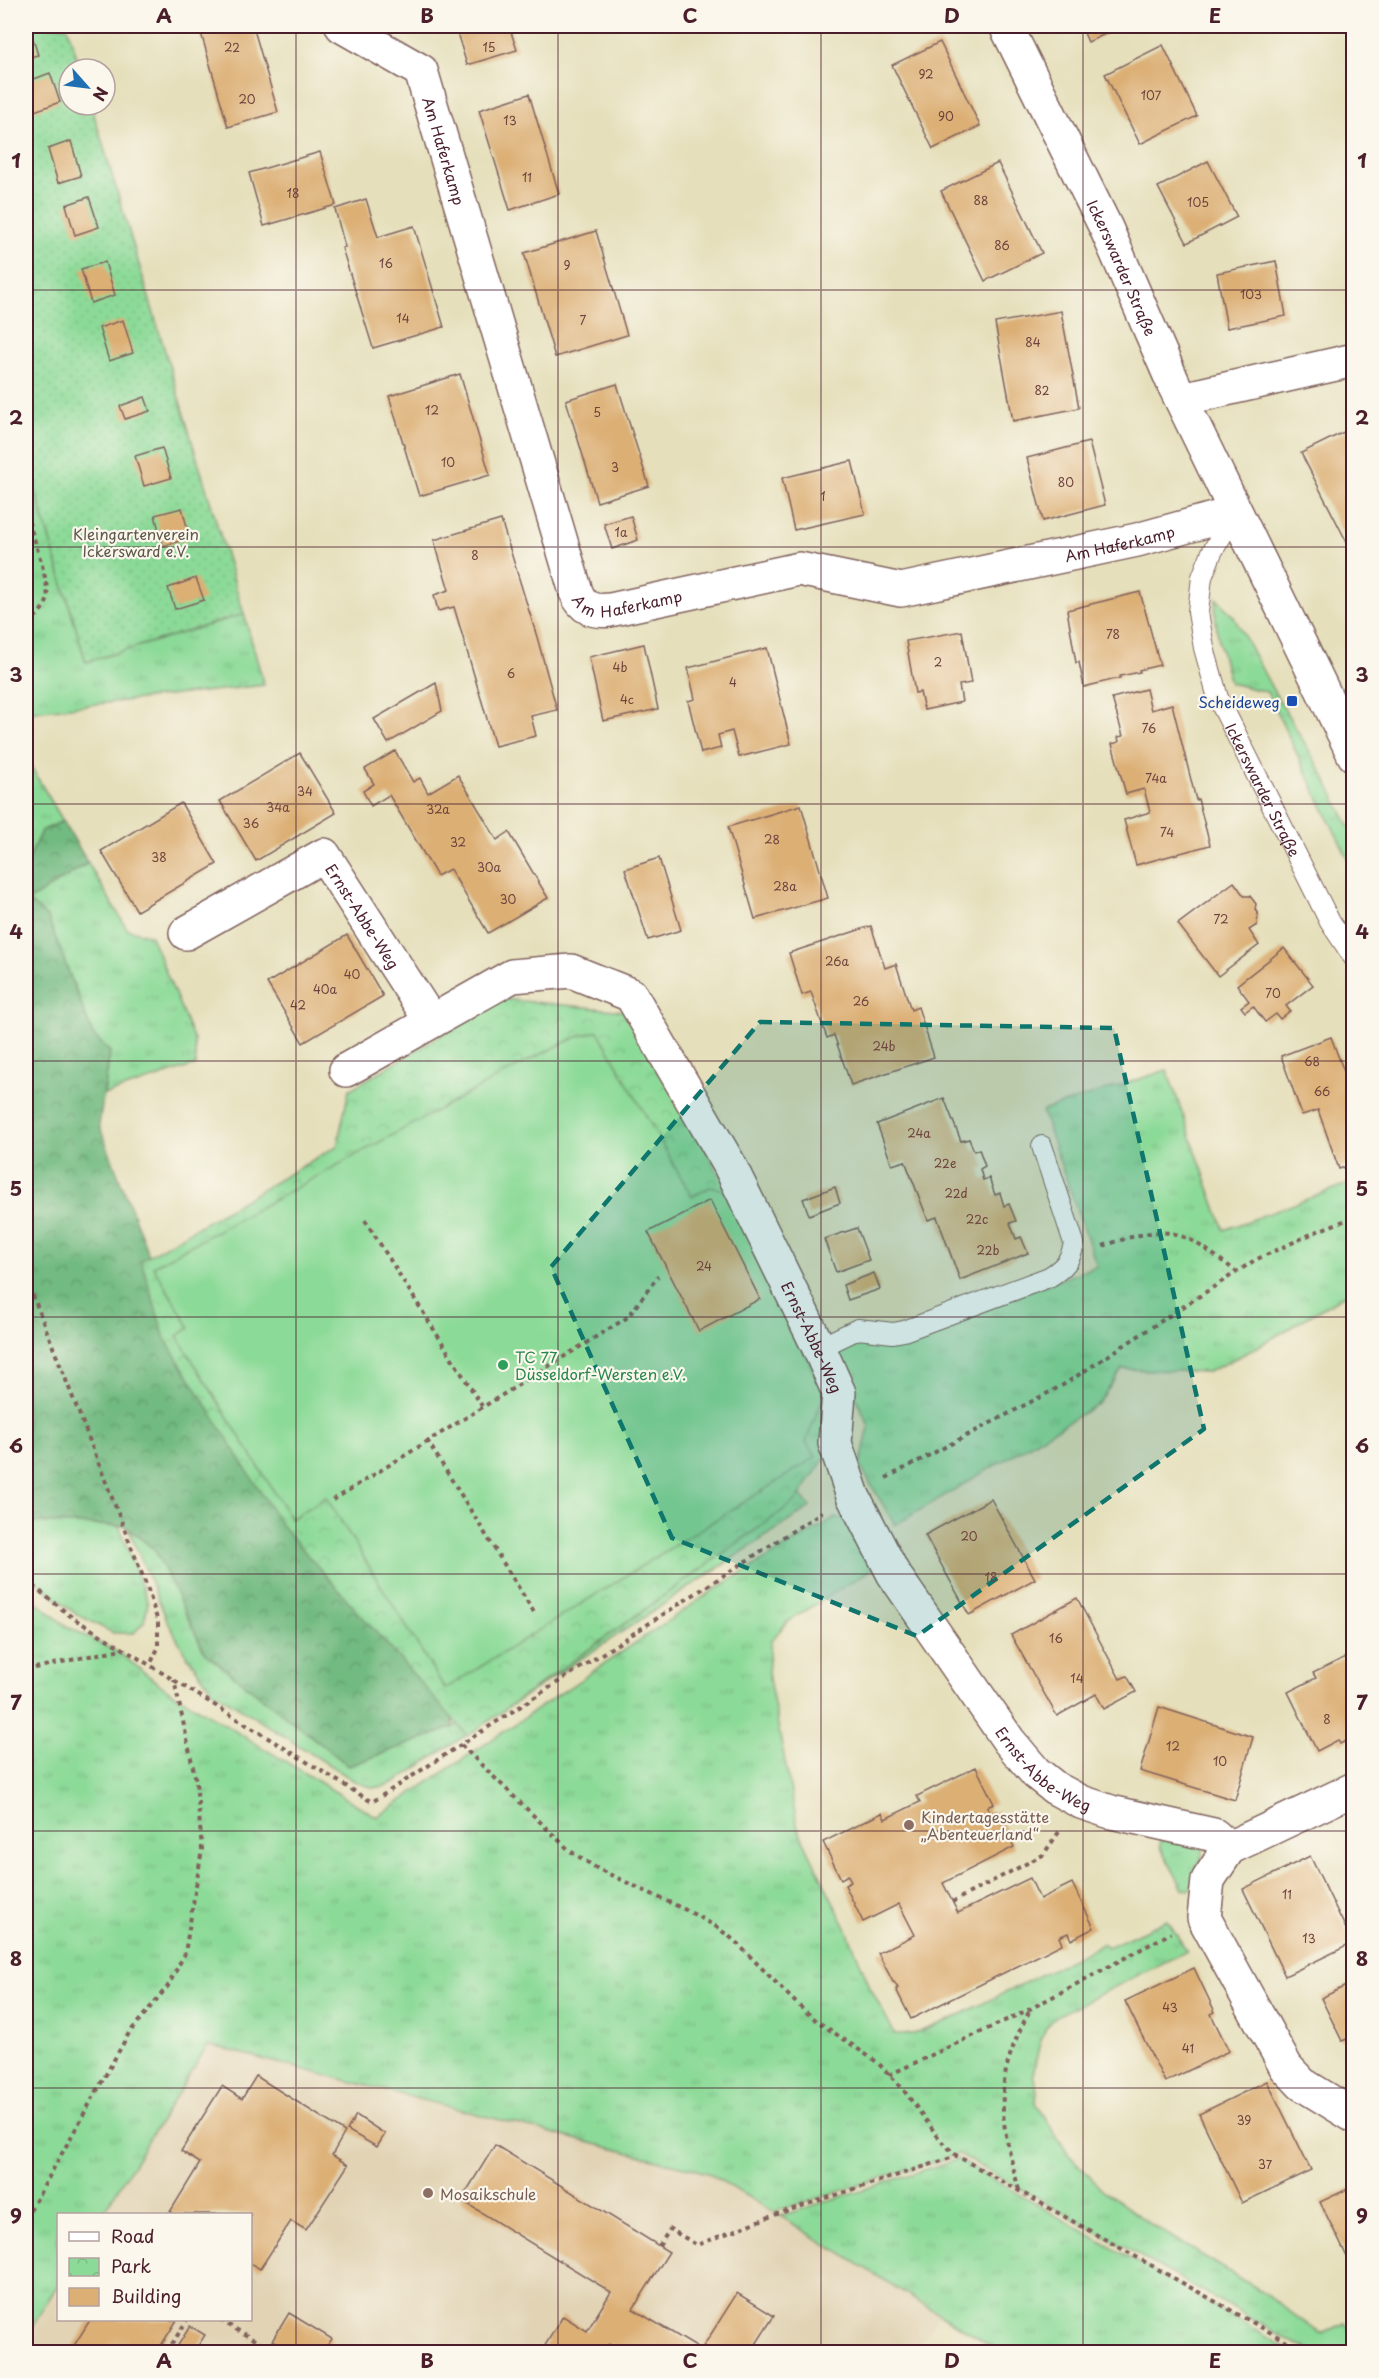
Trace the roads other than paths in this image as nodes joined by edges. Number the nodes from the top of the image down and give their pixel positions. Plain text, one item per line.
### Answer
1 (342, 26) edge
2 (1006, 26) edge
3 (1353, 360) edge
4 (1182, 399) junction
5 (1235, 513) junction
6 (1353, 755) edge
7 (186, 933) dead end
8 (1353, 958) edge
9 (431, 1020) junction
10 (346, 1070) dead end
11 (1042, 1146) dead end
12 (819, 1348) junction
13 (1353, 1789) edge
14 (1229, 1848) junction
15 (1353, 2116) edge

1 - 5 street, Am Haferkamp
2 - 4 street, Ickerswarder Straße
3 - 4 street
4 - 5 street, Ickerswarder Straße
5 - 6 street, Ickerswarder Straße
5 - 8 lane, Ickerswarder Straße
7 - 9 street, Ernst-Abbe-Weg
9 - 10 street, Ernst-Abbe-Weg
9 - 12 street, Ernst-Abbe-Weg
11 - 12 lane
12 - 14 street, Ernst-Abbe-Weg
13 - 14 street
14 - 15 street

